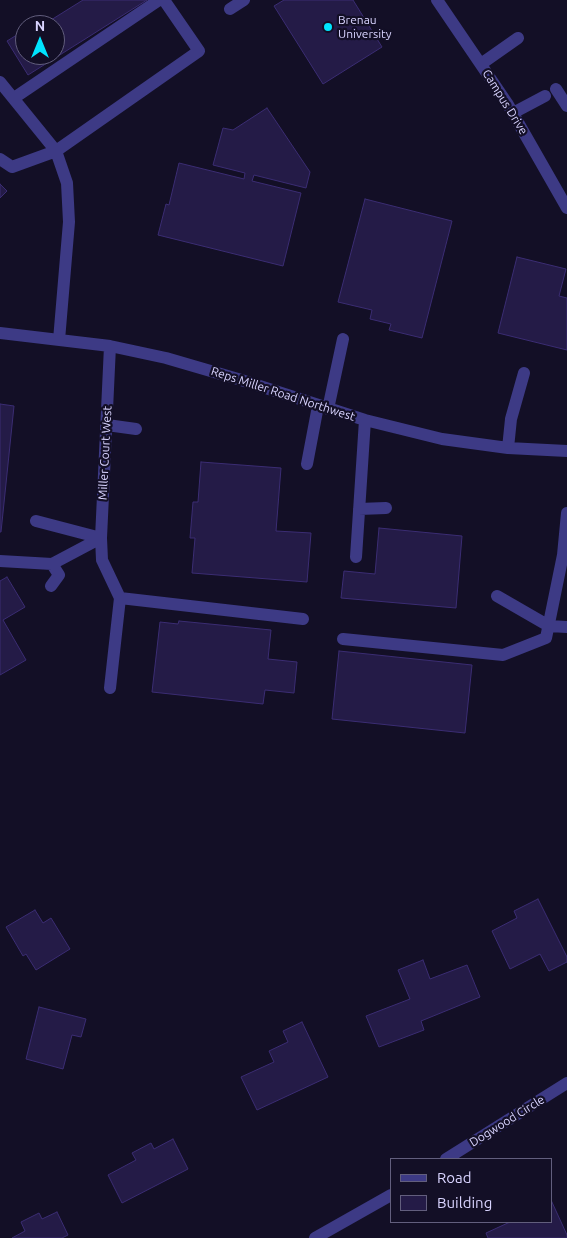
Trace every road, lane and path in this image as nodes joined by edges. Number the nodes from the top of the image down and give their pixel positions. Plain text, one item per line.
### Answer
1 (160, 0) edge
2 (164, 0) edge
3 (244, 0) edge
4 (437, 0) edge
5 (230, 9) dead end
6 (518, 38) dead end
7 (481, 64) junction
8 (0, 82) edge
9 (14, 98) junction
10 (567, 106) edge
11 (513, 113) junction
12 (56, 151) junction
13 (0, 159) edge
14 (567, 208) edge
15 (0, 333) edge
16 (343, 339) dead end
17 (58, 340) junction
18 (110, 346) junction
19 (524, 373) dead end
20 (323, 407) junction
21 (365, 420) junction
22 (107, 425) junction
23 (136, 429) dead end
24 (508, 448) junction
25 (567, 451) edge
26 (307, 464) dead end
27 (386, 508) dead end
28 (359, 510) junction
29 (567, 513) edge
30 (36, 521) dead end
31 (100, 538) junction
32 (356, 557) dead end
33 (0, 561) edge
34 (52, 564) junction
35 (564, 568) edge
36 (50, 586) dead end
37 (497, 596) dead end
38 (120, 598) junction
39 (303, 619) dead end
40 (567, 627) edge
41 (548, 632) junction
42 (343, 639) dead end
43 (110, 688) dead end
44 (567, 1083) edge
45 (448, 1158) edge
46 (390, 1196) edge
47 (315, 1238) edge

1 - 9 street
2 - 12 street
3 - 5 street
4 - 7 street, Campus Drive
6 - 7 street
7 - 11 street, Campus Drive
8 - 9 street
9 - 12 street
10 - 11 street
11 - 14 street, Campus Drive
12 - 13 street
12 - 17 street
15 - 17 street, Reps Miller Road Northwest
16 - 20 street
17 - 18 street, Reps Miller Road Northwest
18 - 20 street, Reps Miller Road Northwest
18 - 22 street, Miller Court West
19 - 24 street
20 - 21 street, Reps Miller Road Northwest
20 - 26 street
21 - 24 street, Reps Miller Road Northwest
21 - 28 street
22 - 23 street
22 - 31 street, Miller Court West
24 - 25 street, Reps Miller Road Northwest
27 - 28 street
28 - 32 street
29 - 35 street
30 - 31 street
31 - 34 street
31 - 38 street, Miller Court West
33 - 34 street
34 - 36 street
35 - 41 street
37 - 41 street
38 - 39 street
38 - 43 street
40 - 41 street
41 - 42 street
44 - 45 street, Dogwood Circle
46 - 47 street

